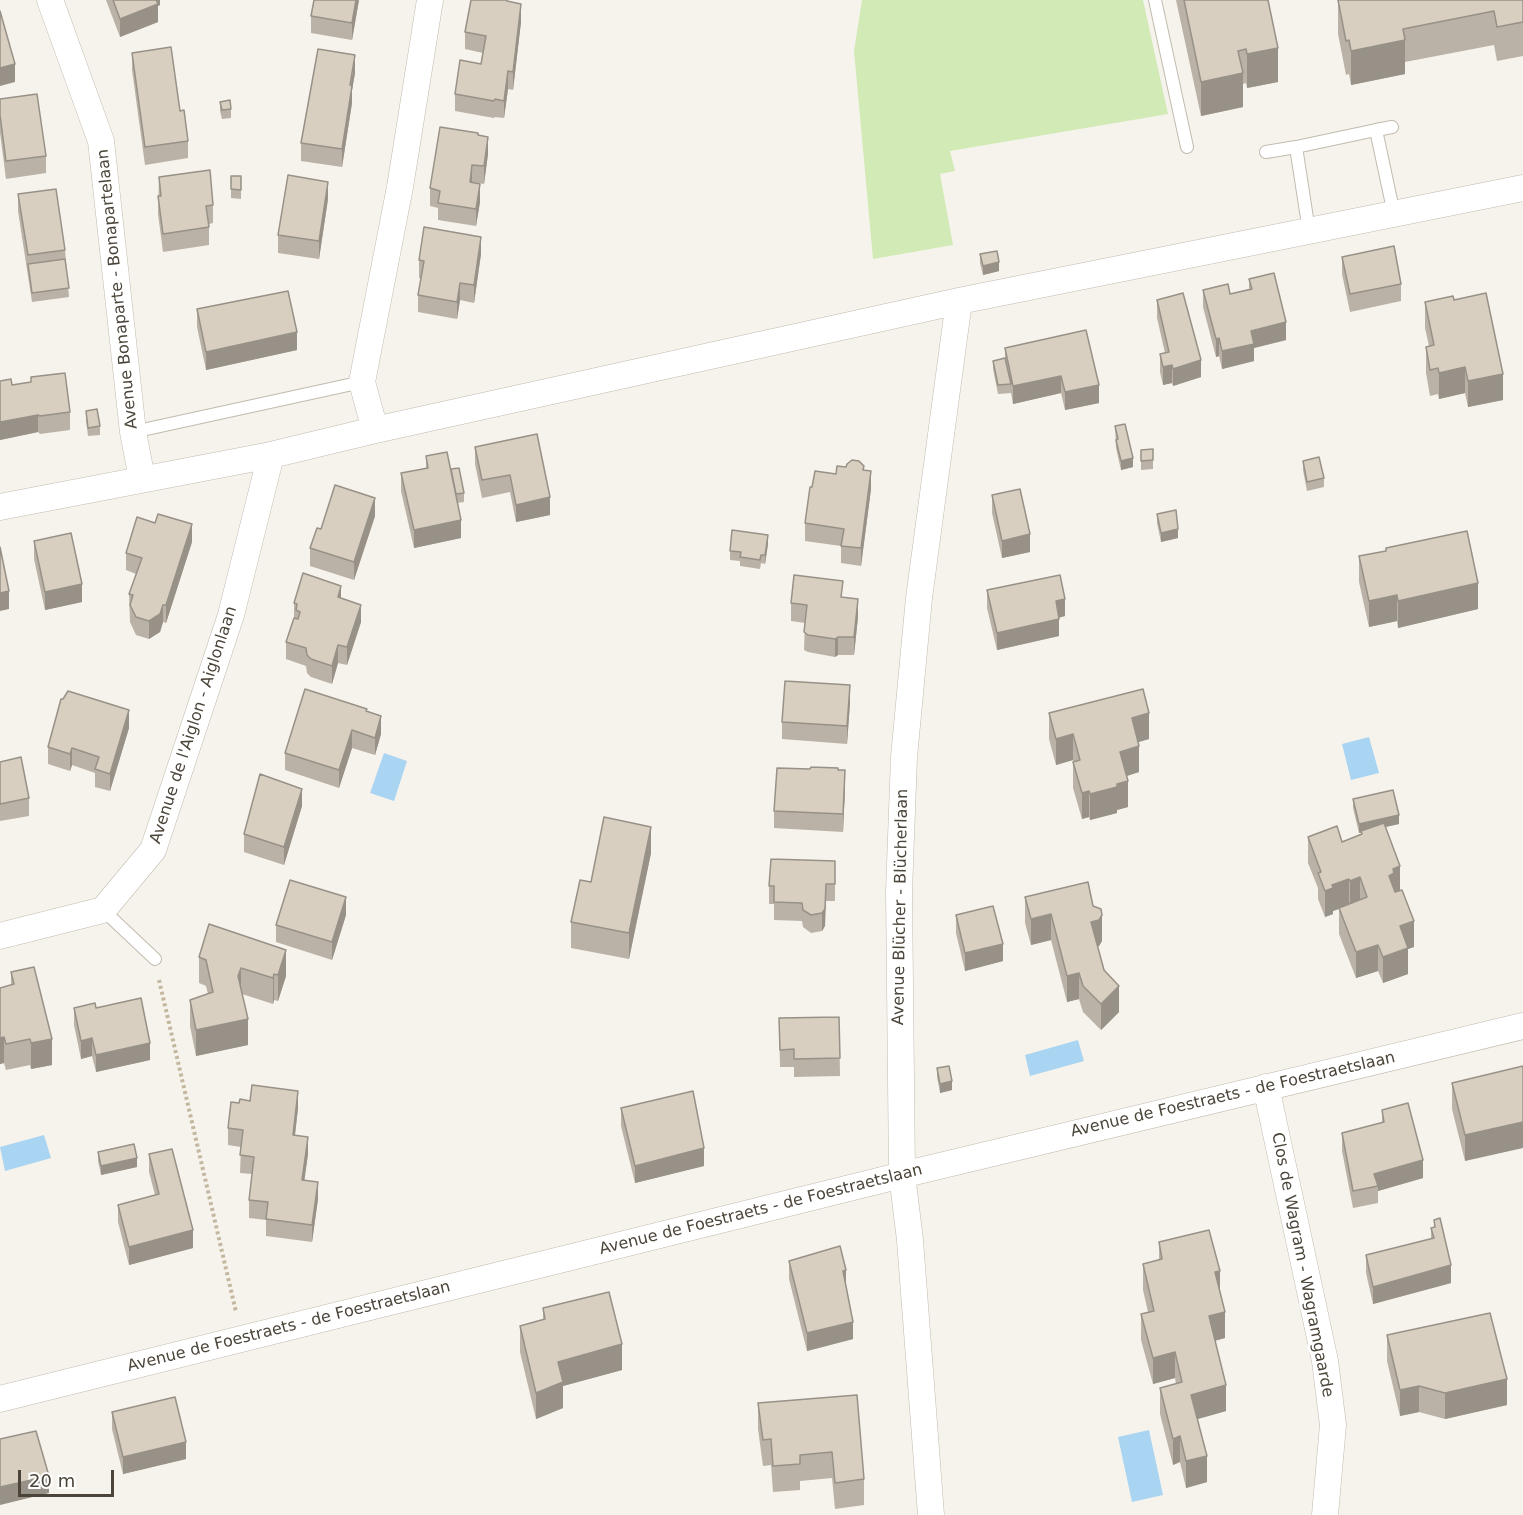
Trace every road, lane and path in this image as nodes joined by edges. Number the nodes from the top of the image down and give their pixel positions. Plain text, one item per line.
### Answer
1 (50, 0) edge
2 (430, 0) edge
3 (1155, 0) edge
4 (1392, 127) dead end
5 (1376, 130) junction
6 (1187, 147) dead end
7 (1296, 147) junction
8 (1266, 152) dead end
9 (1523, 188) edge
10 (1394, 214) junction
11 (1310, 231) junction
12 (959, 301) junction
13 (362, 382) junction
14 (375, 430) junction
15 (133, 432) junction
16 (271, 455) junction
17 (142, 479) junction
18 (0, 507) edge
19 (103, 910) junction
20 (0, 936) edge
21 (154, 959) joint
22 (1523, 1026) edge
23 (1266, 1087) junction
24 (902, 1175) junction
25 (242, 1339) junction
26 (0, 1399) edge
27 (931, 1515) edge
28 (1324, 1515) edge

1 - 15 street, Avenue Bonaparte - Bonapartelaan
2 - 13 street
3 - 6 lane
4 - 5 lane
5 - 7 lane
5 - 10 lane
7 - 8 lane
7 - 11 lane
9 - 10 street
10 - 11 street
11 - 12 street
12 - 14 street
12 - 24 street, Avenue Blücher - Blücherlaan
13 - 14 street
13 - 15 lane
14 - 16 street
15 - 17 street, Avenue Bonaparte - Bonapartelaan
16 - 17 street
16 - 19 street, Avenue de l'Aiglon - Aiglonlaan
17 - 18 street
19 - 20 street
19 - 21 lane
21 - 25 path
22 - 23 street, Avenue de Foestraets - de Foestraetslaan
23 - 24 street, Avenue de Foestraets - de Foestraetslaan
23 - 28 street, Clos de Wagram - Wagramgaarde
24 - 25 street, Avenue de Foestraets - de Foestraetslaan
24 - 27 street, Avenue Blücher - Blücherlaan
25 - 26 street, Avenue de Foestraets - de Foestraetslaan

